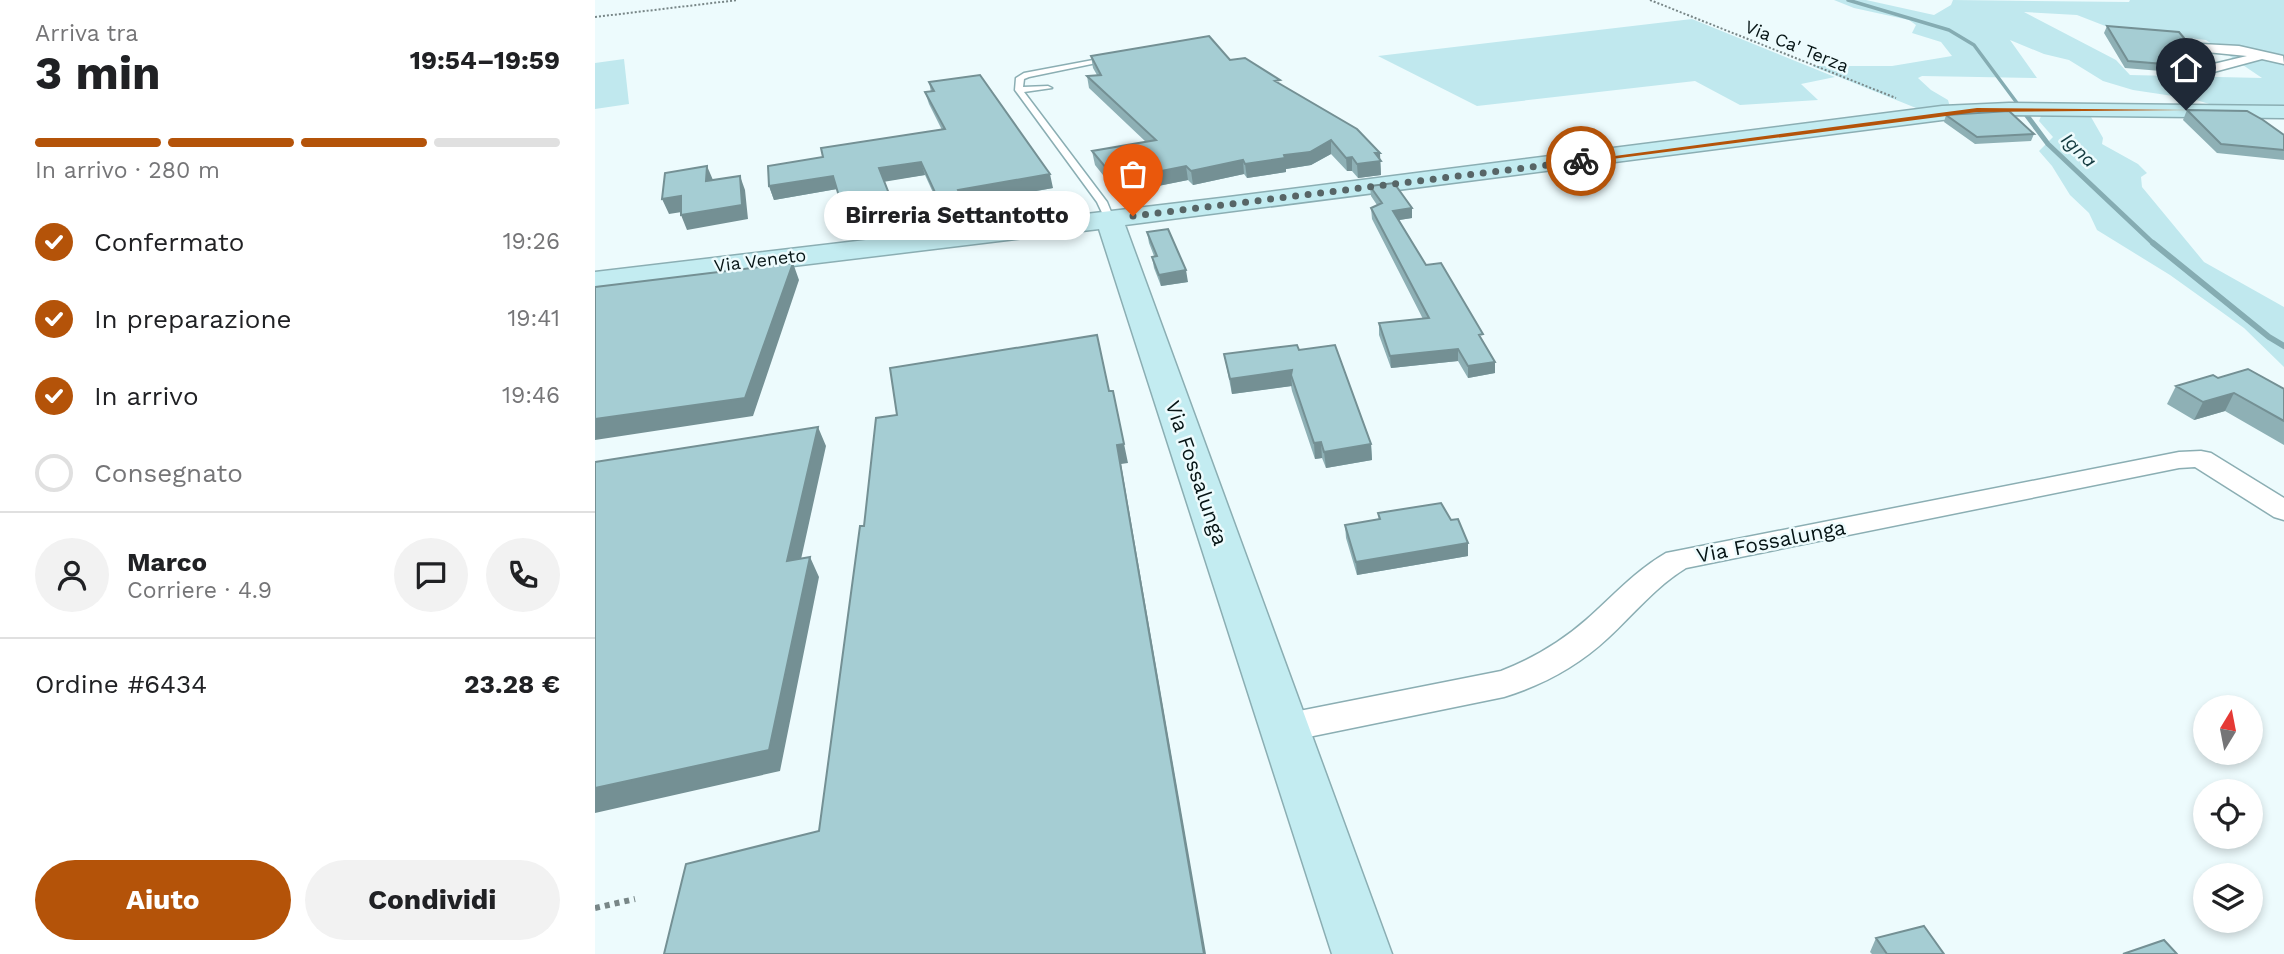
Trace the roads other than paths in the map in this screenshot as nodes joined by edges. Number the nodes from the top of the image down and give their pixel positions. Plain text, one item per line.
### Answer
1 (2201, 48) dead end
2 (1117, 57) edge
3 (2284, 60) edge
4 (2210, 69) dead end
5 (1048, 88) dead end
6 (1019, 90) junction
7 (2284, 112) edge
8 (1109, 219) junction
9 (595, 281) edge
10 (2284, 511) edge
11 (1284, 728) junction
12 (1362, 954) edge

1 - 3 street
2 - 6 lane
3 - 4 street
5 - 6 lane
6 - 8 lane
7 - 8 street, Via Veneto
8 - 9 street, Via Veneto
8 - 11 street, Via Fossalunga
10 - 11 street, Via Fossalunga
11 - 12 street, Via Fossalunga

